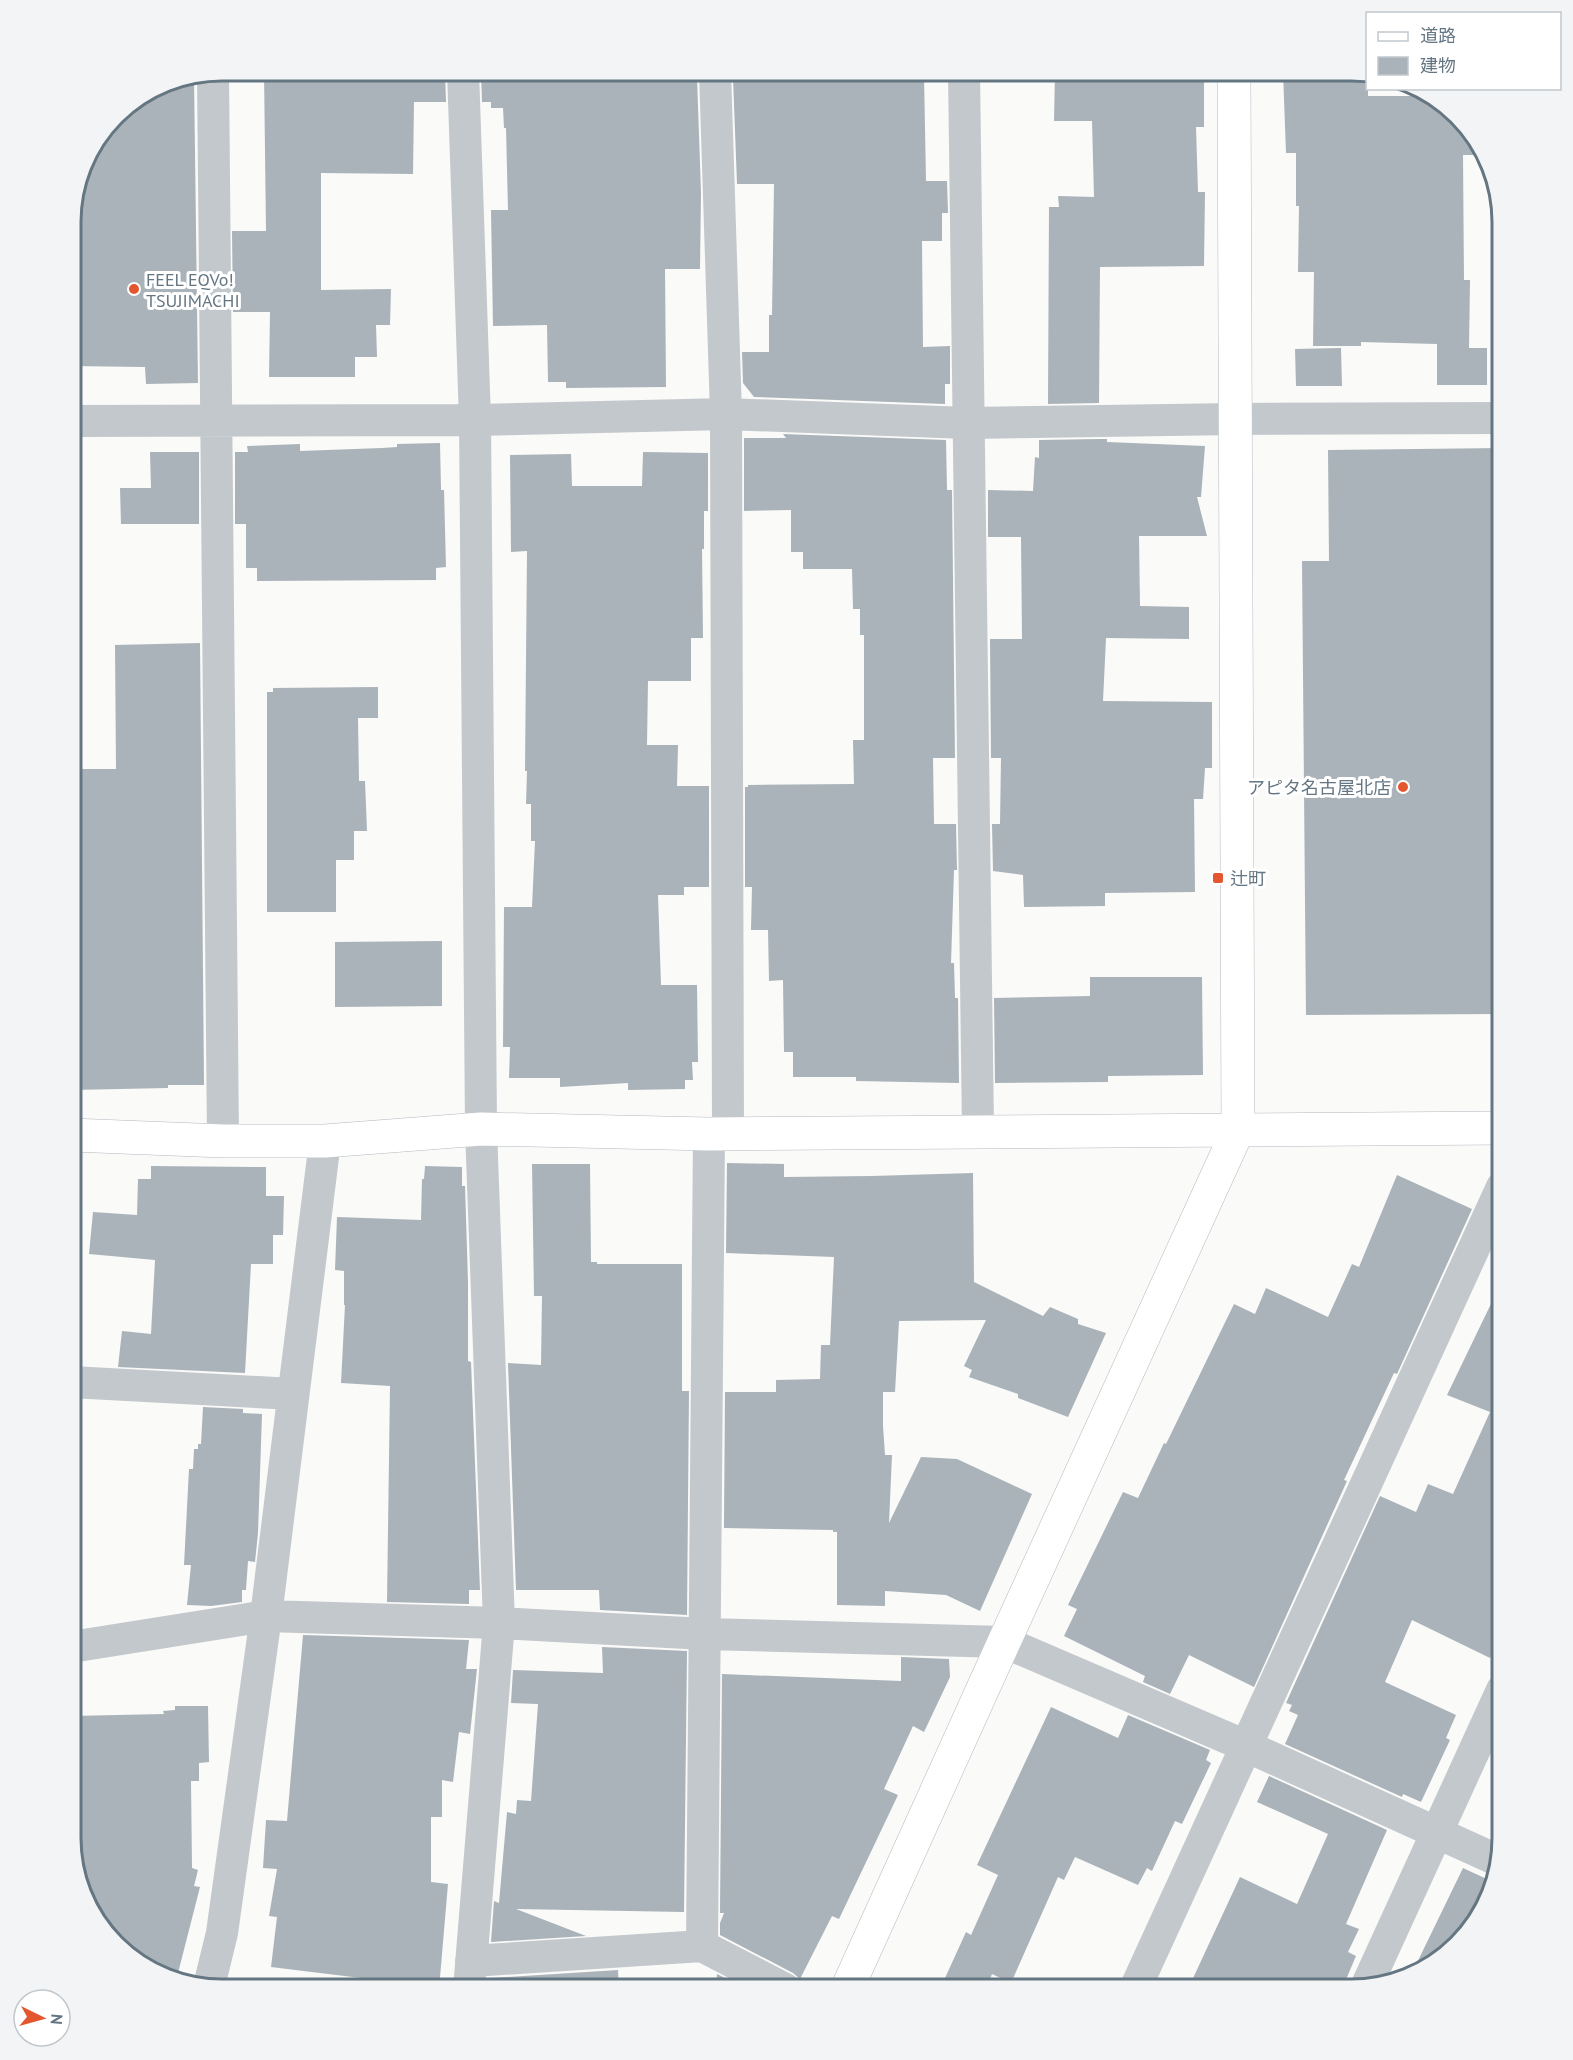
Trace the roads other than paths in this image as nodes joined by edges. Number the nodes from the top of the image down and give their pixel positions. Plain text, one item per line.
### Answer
1 (213, 81) edge
2 (463, 81) edge
3 (715, 81) edge
4 (964, 81) edge
5 (1234, 81) edge
6 (726, 414) junction
7 (1492, 418) edge
8 (1236, 419) junction
9 (217, 420) junction
10 (475, 420) junction
11 (81, 421) edge
12 (968, 423) junction
13 (1492, 1128) edge
14 (481, 1129) junction
15 (1238, 1130) junction
16 (978, 1131) junction
17 (719, 1133) junction
18 (81, 1135) edge
19 (223, 1141) junction
20 (325, 1141) junction
21 (1492, 1211) edge
22 (81, 1383) edge
23 (293, 1394) junction
24 (266, 1616) junction
25 (499, 1623) junction
26 (705, 1634) junction
27 (1004, 1642) junction
28 (81, 1645) edge
29 (1492, 1714) edge
30 (1246, 1746) junction
31 (1437, 1832) junction
32 (1491, 1857) edge
33 (702, 1946) junction
34 (470, 1975) edge
35 (1371, 1977) edge
36 (211, 1978) edge
37 (766, 1979) edge
38 (852, 1979) edge
39 (1140, 1979) edge

1 - 9 street
2 - 10 street
3 - 6 street
4 - 12 street
5 - 8 street
6 - 10 street
6 - 12 street
6 - 17 street
7 - 8 street
8 - 12 street
8 - 15 street
9 - 10 street
9 - 11 street
9 - 19 street
10 - 14 street
12 - 16 street
13 - 15 street
14 - 17 street
14 - 20 street
14 - 25 street
15 - 16 street
15 - 27 street
16 - 17 street
17 - 26 street
18 - 19 street
19 - 20 street
20 - 23 street
21 - 30 street
22 - 23 street
23 - 24 street
24 - 25 street
24 - 28 street
24 - 36 street
25 - 26 street
25 - 34 street
26 - 27 street
26 - 33 street
27 - 30 street
27 - 38 street
29 - 31 street
30 - 31 street
30 - 39 street
31 - 32 street
31 - 35 street
33 - 34 street
33 - 37 street

